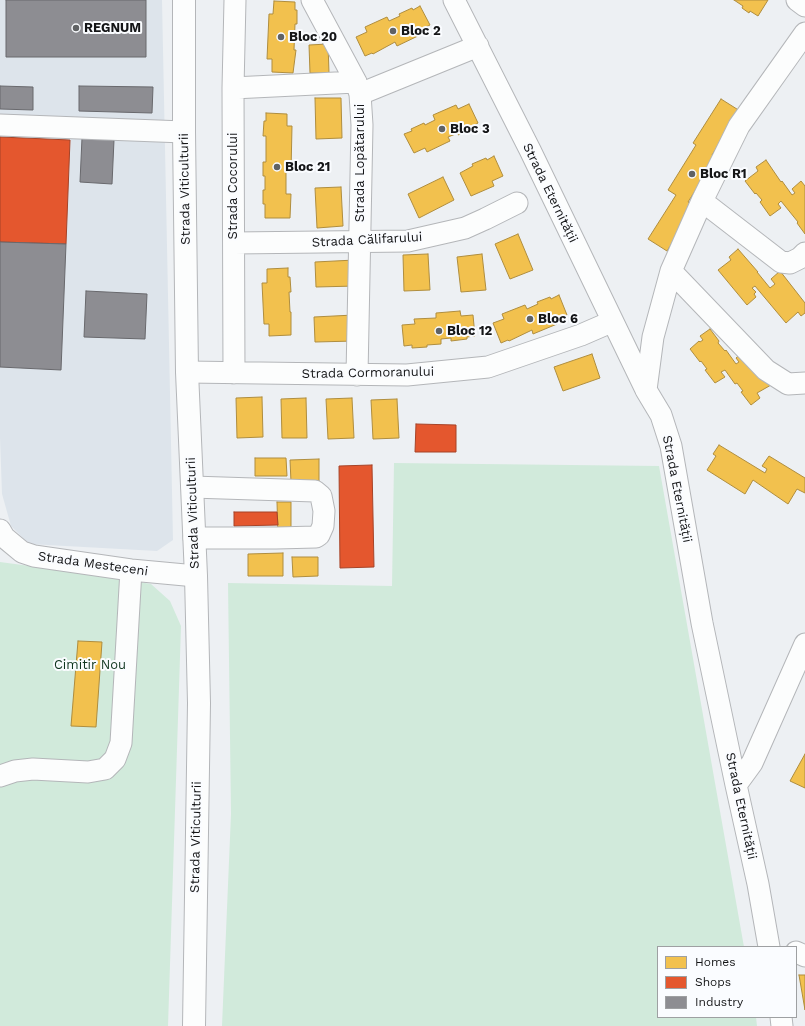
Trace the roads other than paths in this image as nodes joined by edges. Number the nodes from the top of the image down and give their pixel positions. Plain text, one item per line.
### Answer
1 (184, 0) edge
2 (235, 0) edge
3 (312, 0) edge
4 (454, 0) edge
5 (797, 0) edge
6 (805, 6) edge
7 (805, 33) edge
8 (478, 46) junction
9 (233, 88) junction
10 (358, 88) junction
11 (0, 125) edge
12 (184, 132) junction
13 (702, 201) junction
14 (517, 203) dead end
15 (360, 242) junction
16 (234, 243) junction
17 (805, 253) edge
18 (671, 271) junction
19 (612, 322) junction
20 (187, 372) junction
21 (234, 373) junction
22 (357, 375) junction
23 (805, 384) edge
24 (646, 390) junction
25 (192, 487) junction
26 (0, 530) edge
27 (194, 538) junction
28 (131, 570) junction
29 (196, 576) junction
30 (805, 644) edge
31 (0, 776) edge
32 (736, 785) junction
33 (773, 945) edge
34 (194, 1026) edge

1 - 12 main road, Strada Viticulturii
2 - 9 street, Strada Cocorului
3 - 10 street, Strada Lopătarului
4 - 8 street, Strada Eternității
5 - 6 street
7 - 13 street
8 - 10 street, Strada Lopătarului
8 - 19 street, Strada Eternității
9 - 10 street
9 - 16 street, Strada Cocorului
10 - 15 street, Strada Lopătarului
11 - 12 street
12 - 20 main road, Strada Viticulturii
13 - 17 street
13 - 18 street
14 - 15 street, Strada Călifarului
15 - 16 street, Strada Călifarului
15 - 22 street, Strada Lopătarului
16 - 21 street, Strada Cocorului
18 - 23 street
18 - 24 street
19 - 22 street, Strada Cormoranului
19 - 24 street, Strada Eternității
20 - 21 street, Strada Cormoranului
20 - 25 main road, Strada Viticulturii
21 - 22 street, Strada Cormoranului
24 - 32 street, Strada Eternității
25 - 27 main road, Strada Viticulturii
25 - 27 street
26 - 28 street, Strada Mesteceni
27 - 29 main road, Strada Viticulturii
28 - 29 street, Strada Mesteceni
28 - 31 street
29 - 34 main road, Strada Viticulturii
30 - 32 street
32 - 33 street, Strada Eternității

